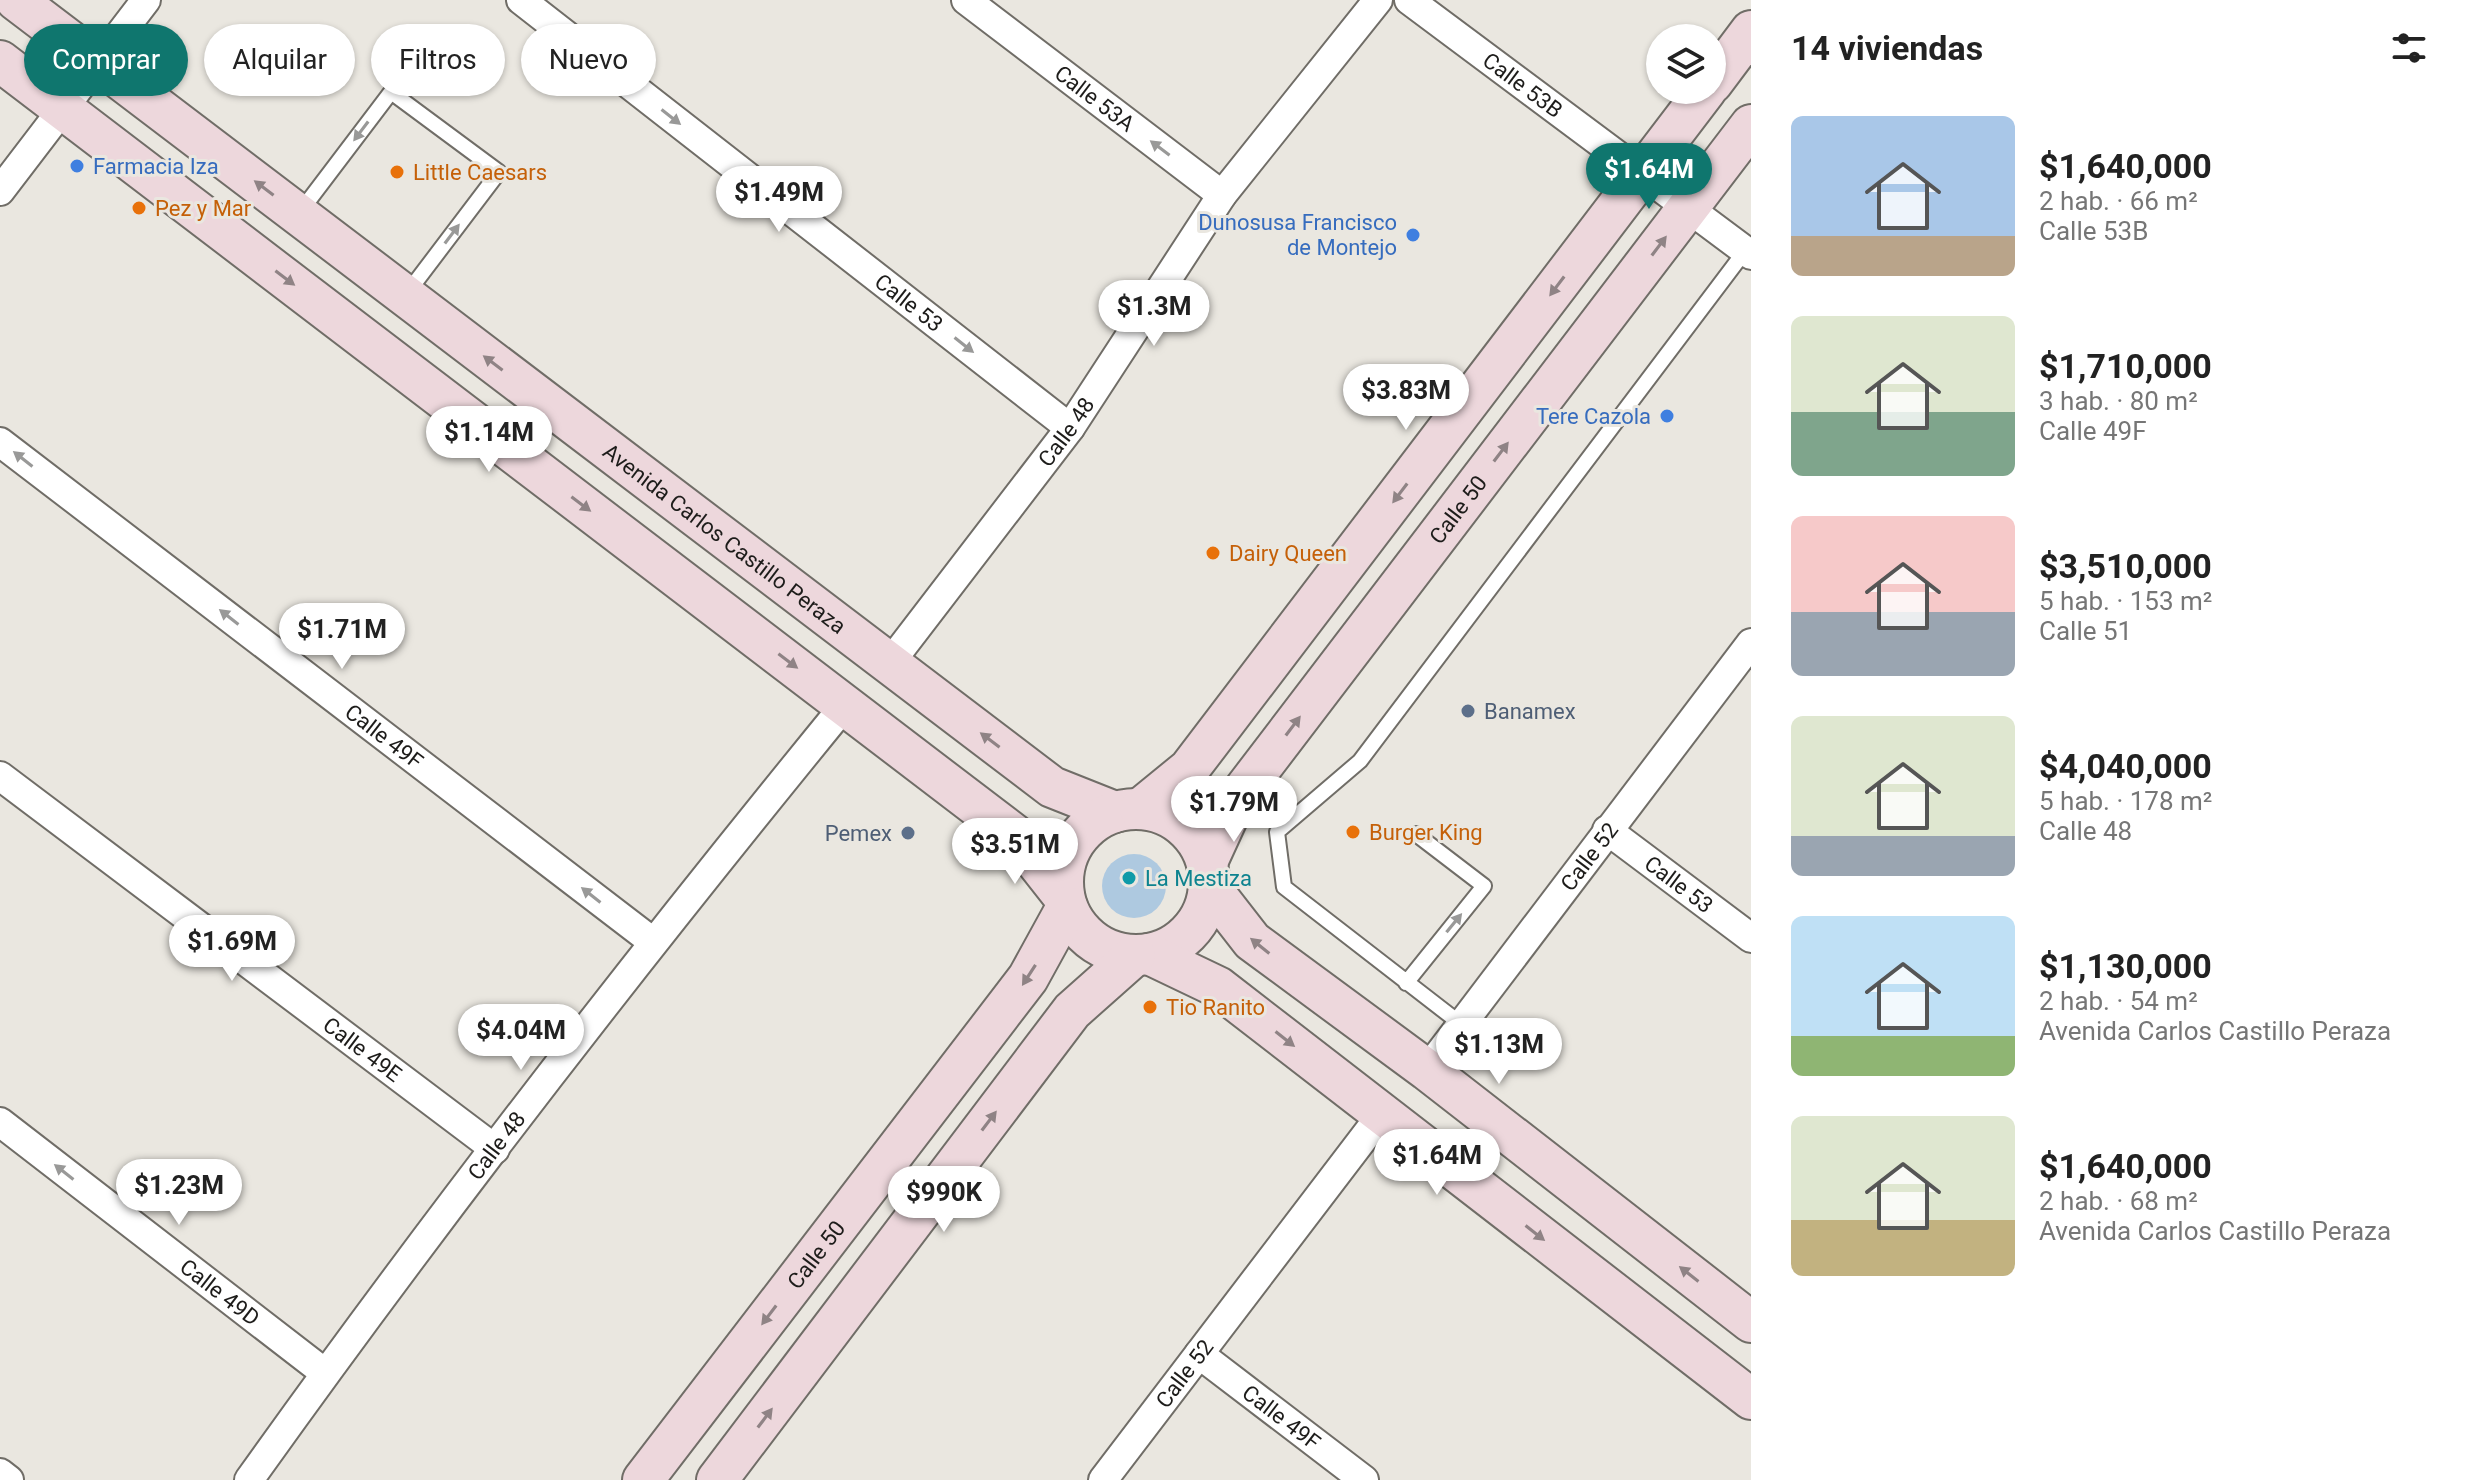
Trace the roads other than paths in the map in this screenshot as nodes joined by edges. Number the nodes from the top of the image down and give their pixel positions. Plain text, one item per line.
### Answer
1 (16, 0) edge
2 (146, 0) edge
3 (521, 0) edge
4 (966, 0) edge
5 (1378, 0) edge
6 (1409, 0) edge
7 (48, 24) edge
8 (127, 24) edge
9 (1751, 31) edge
10 (0, 61) edge
11 (1726, 64) edge
12 (72, 96) edge
13 (143, 96) edge
14 (1695, 104) edge
15 (62, 109) junction
16 (1751, 125) edge
17 (1643, 173) junction
18 (0, 191) edge
19 (1222, 195) junction
20 (1688, 208) junction
21 (298, 214) junction
22 (1748, 253) edge
23 (405, 296) junction
24 (1070, 428) junction
25 (0, 442) edge
26 (1751, 643) edge
27 (889, 664) junction
28 (845, 705) junction
29 (0, 776) edge
30 (1128, 810) junction
31 (1607, 830) junction
32 (1416, 834) dead end
33 (1208, 874) junction
34 (1066, 902) junction
35 (1751, 938) edge
36 (653, 942) junction
37 (1142, 955) junction
38 (1406, 983) junction
39 (1461, 1024) junction
40 (1427, 1070) junction
41 (1382, 1114) junction
42 (0, 1122) edge
43 (495, 1149) junction
44 (1751, 1322) edge
45 (1199, 1354) junction
46 (325, 1373) junction
47 (1751, 1399) edge
48 (0, 1473) edge
49 (9, 1480) edge
50 (249, 1480) edge
51 (643, 1480) edge
52 (717, 1480) edge
53 (1103, 1480) edge
54 (1364, 1480) edge

1 - 7 main road, Avenida Carlos Castillo Peraza
2 - 8 street
3 -> 24 street, Calle 53
19 -> 4 street, Calle 53A
5 - 19 street, Calle 48
6 - 17 street, Calle 53B
9 - 11 main road
10 - 15 main road
12 - 15 street
21 -> 13 main road, Avenida Carlos Castillo Peraza
14 - 17 main road
15 - 18 street
15 -> 28 main road
16 - 20 main road, Calle 50
17 - 20 street, Calle 53B
17 -> 30 main road
19 - 24 street, Calle 48
20 - 22 street, Calle 53B
33 -> 20 main road, Calle 50
21 - 23 main road, Avenida Carlos Castillo Peraza
23 -> 21 lane
22 - 38 lane
27 -> 23 main road, Avenida Carlos Castillo Peraza
24 - 27 street, Calle 48
36 -> 25 street, Calle 49F
26 - 31 street, Calle 52
30 -> 27 main road, Avenida Carlos Castillo Peraza
28 - 34 main road
28 - 36 street, Calle 48
29 - 43 street, Calle 49E
30 - 33 main road
30 - 34 main road
31 - 35 street, Calle 53
31 - 39 street, Calle 52
38 -> 32 lane
33 - 37 main road
40 -> 33 main road
34 - 37 main road
34 -> 51 main road, Calle 50
36 - 43 street, Calle 48
37 -> 41 main road
52 -> 37 main road
38 - 39 lane
39 - 40 street, Calle 52
44 -> 40 main road
41 - 45 street, Calle 52
41 -> 47 main road
46 -> 42 street, Calle 49D
43 - 46 street, Calle 48
45 - 53 street, Calle 52
45 - 54 street, Calle 49F
46 - 50 street, Calle 48
48 - 49 street

